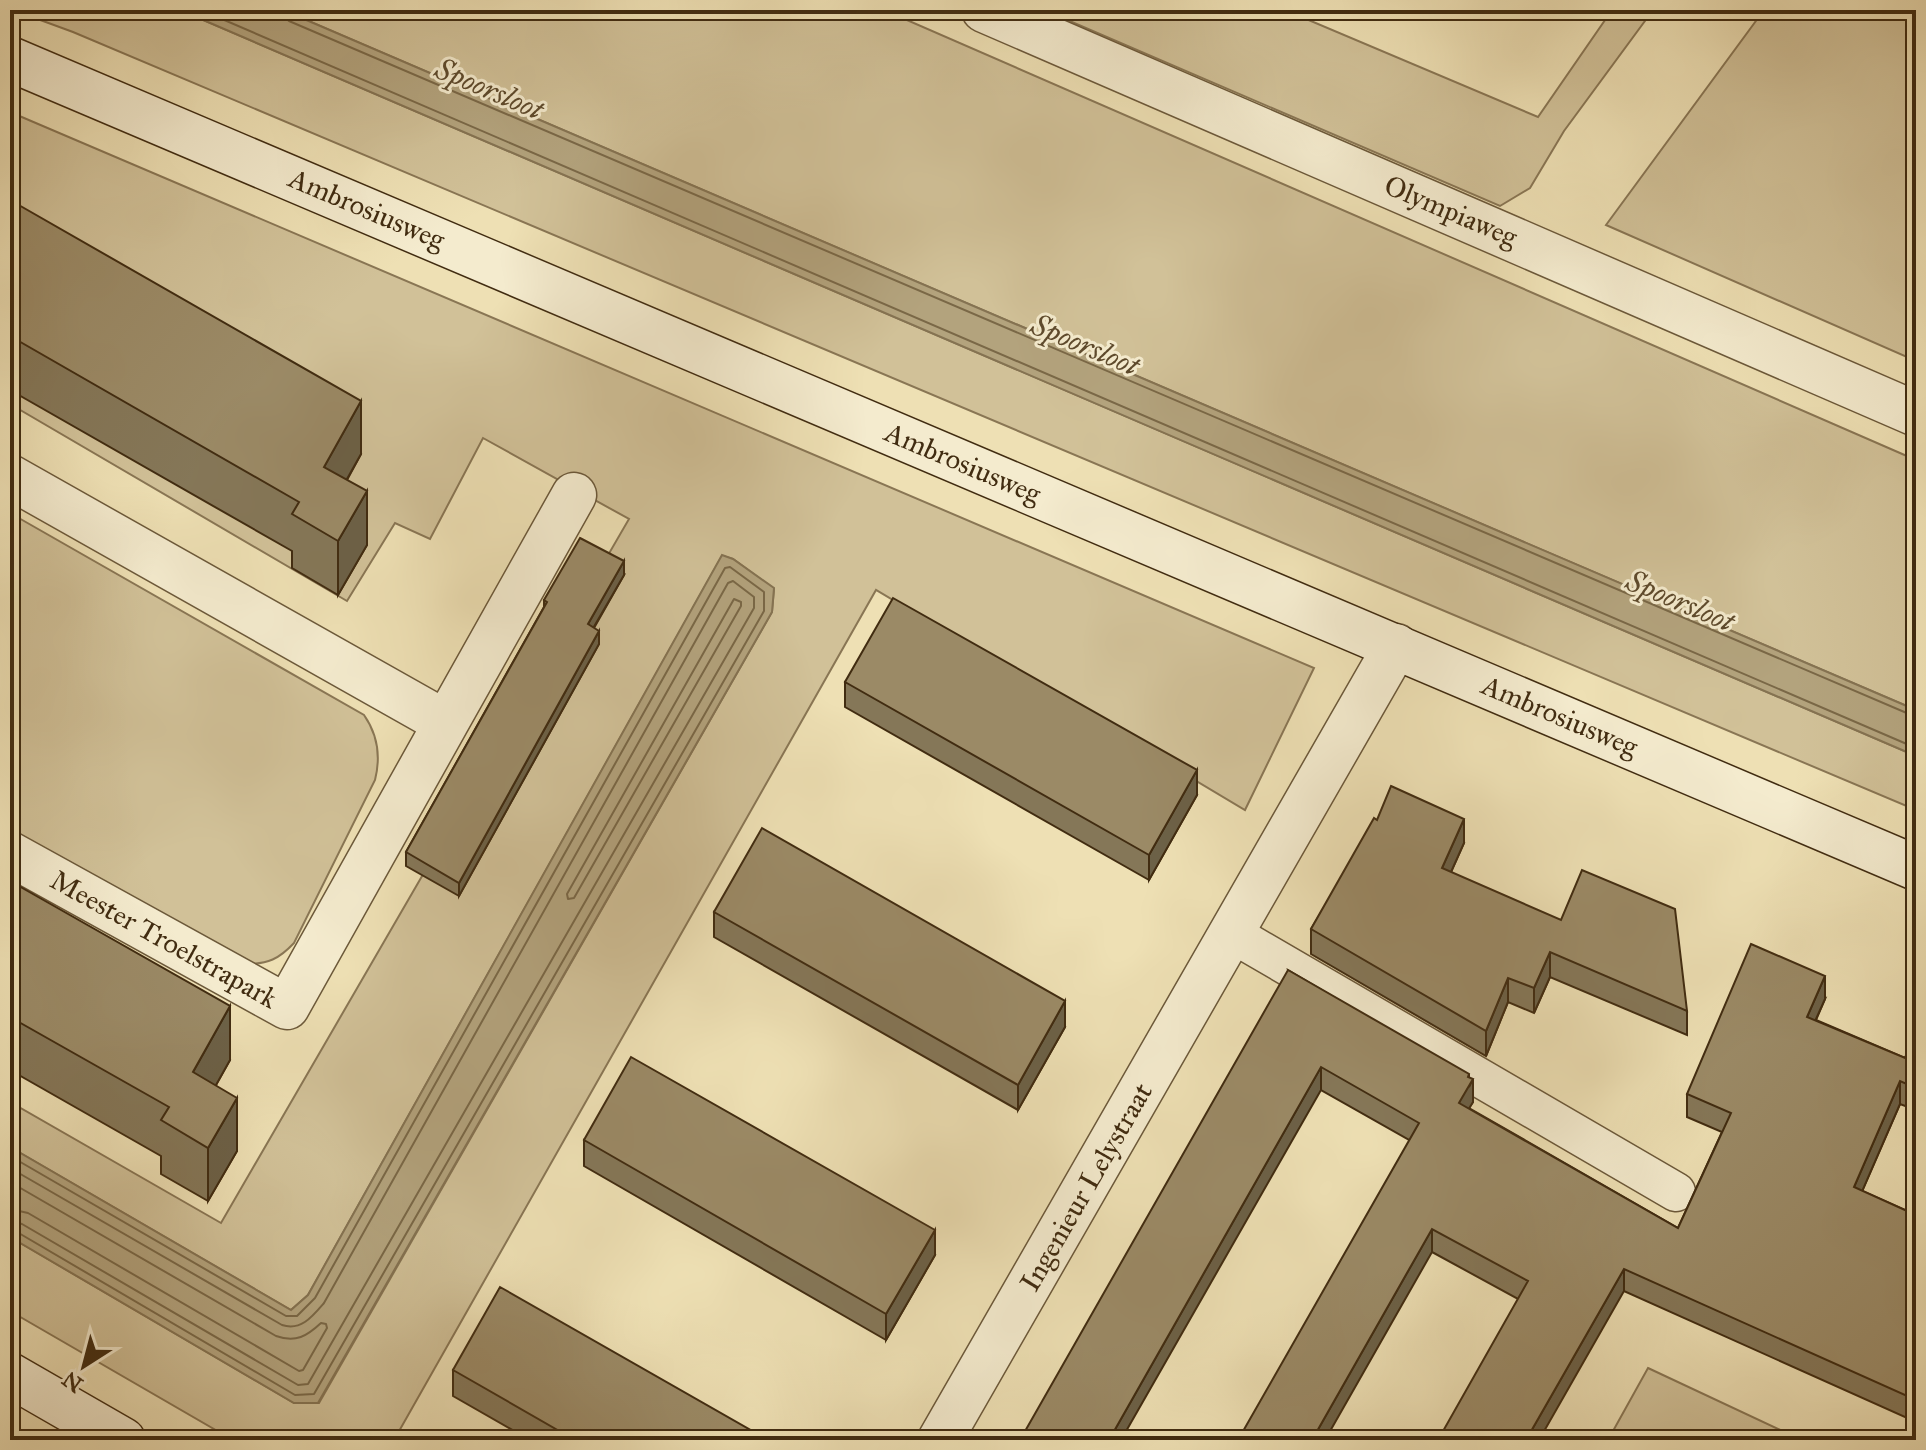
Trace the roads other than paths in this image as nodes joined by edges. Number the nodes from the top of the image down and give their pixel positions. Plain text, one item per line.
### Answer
1 (984, 10) edge
2 (10, 59) edge
3 (1916, 414) edge
4 (10, 477) edge
5 (574, 495) dead end
6 (1396, 646) junction
7 (446, 723) junction
8 (10, 854) edge
9 (1916, 868) edge
10 (1231, 933) junction
11 (1676, 1192) dead end
12 (10, 1375) edge
13 (123, 1440) edge
14 (940, 1440) edge

1 - 3 street, Olympiaweg
2 - 6 street, Ambrosiusweg
4 - 7 street
5 - 7 street, Meester Troelstrapark
6 - 9 street, Ambrosiusweg
6 - 10 street, Ingenieur Lelystraat
7 - 8 street, Meester Troelstrapark
10 - 11 lane
10 - 14 street, Ingenieur Lelystraat
12 - 13 street

